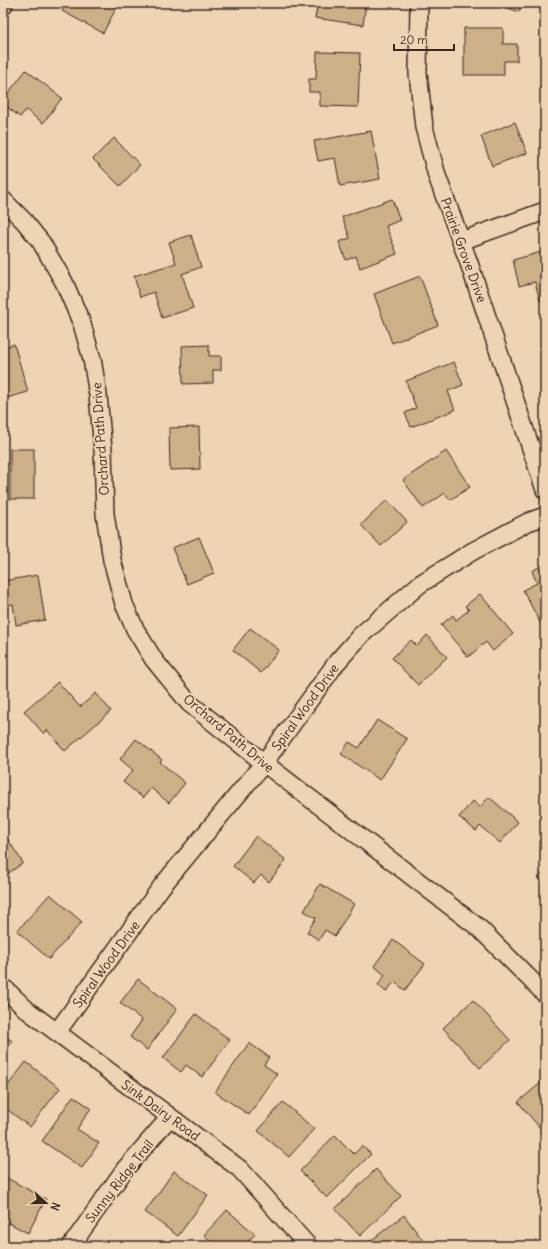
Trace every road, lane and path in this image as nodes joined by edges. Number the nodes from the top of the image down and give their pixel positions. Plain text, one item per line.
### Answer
1 (419, 3) edge
2 (3, 200) edge
3 (545, 210) edge
4 (461, 241) junction
5 (545, 490) edge
6 (545, 516) edge
7 (264, 763) junction
8 (3, 986) edge
9 (545, 994) edge
10 (57, 1032) junction
11 (170, 1117) junction
12 (71, 1246) edge
13 (308, 1246) edge

1 - 4 street, Prairie Grove Drive
2 - 7 street, Orchard Path Drive
3 - 4 street
4 - 5 street, Prairie Grove Drive
6 - 7 street, Spiral Wood Drive
7 - 9 street, Orchard Path Drive
7 - 10 street, Spiral Wood Drive
8 - 10 street, Sink Dairy Road
10 - 11 street, Sink Dairy Road
11 - 12 street, Sunny Ridge Trail
11 - 13 street, Sink Dairy Road

